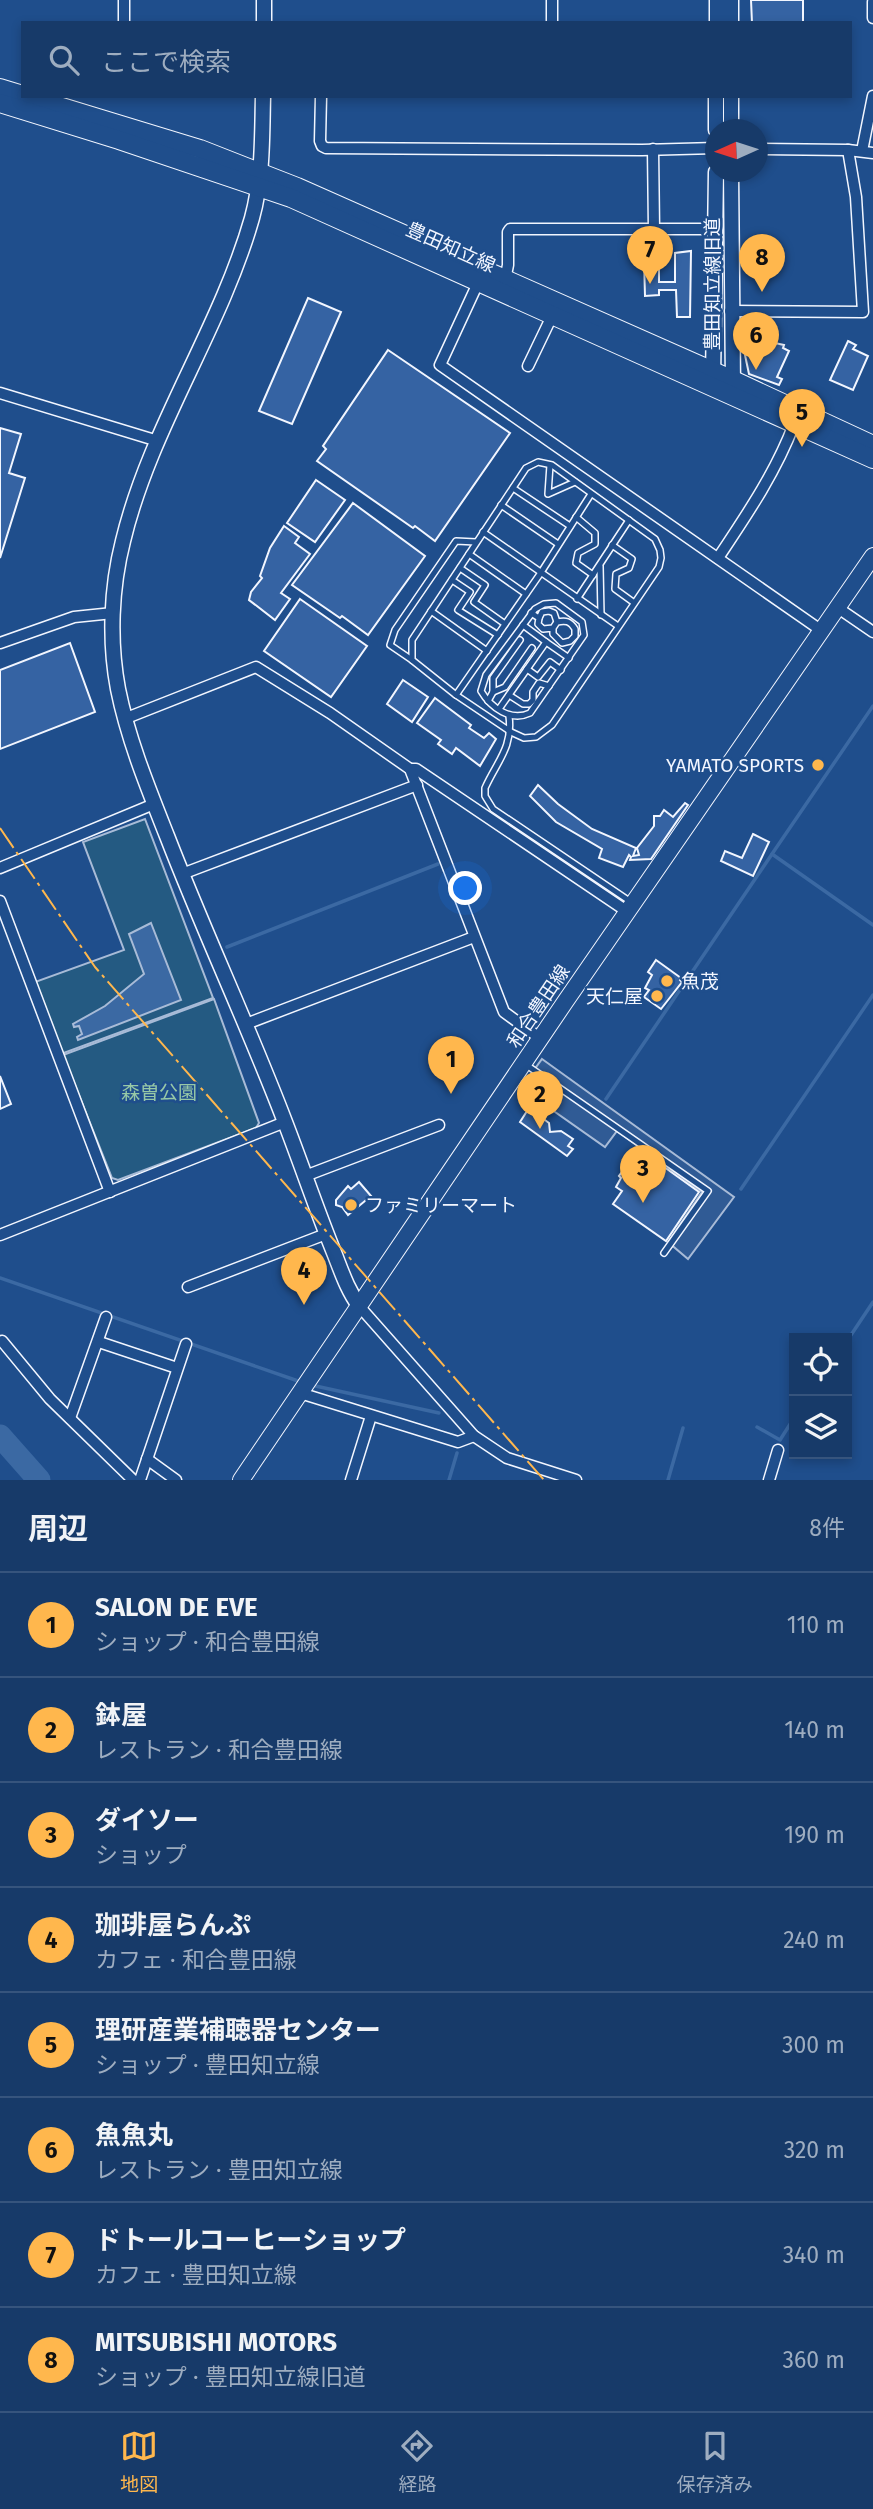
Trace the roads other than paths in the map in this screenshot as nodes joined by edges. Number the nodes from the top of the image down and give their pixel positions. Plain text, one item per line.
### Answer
1 (124, 0) edge
2 (264, 0) edge
3 (552, 0) edge
4 (717, 0) edge
5 (732, 0) edge
6 (873, 2) edge
7 (873, 18) edge
8 (124, 21) edge
9 (264, 21) edge
10 (552, 21) edge
11 (717, 21) edge
12 (731, 21) edge
13 (0, 88) edge
14 (21, 95) edge
15 (873, 96) edge
16 (32, 98) edge
17 (263, 98) edge
18 (321, 98) edge
19 (716, 98) edge
20 (731, 98) edge
21 (0, 103) edge
22 (716, 119) edge
23 (731, 119) edge
24 (705, 148) edge
25 (653, 149) junction
26 (768, 149) edge
27 (848, 150) junction
28 (867, 152) edge
29 (260, 179) junction
30 (716, 182) edge
31 (731, 182) edge
32 (702, 229) dead end
33 (653, 230) junction
34 (505, 280) junction
35 (478, 283) junction
36 (730, 311) junction
37 (552, 316) junction
38 (528, 366) dead end
39 (713, 379) junction
40 (733, 388) junction
41 (0, 393) edge
42 (794, 424) junction
43 (158, 441) junction
44 (873, 445) edge
45 (873, 460) edge
46 (550, 465) junction
47 (575, 482) junction
48 (513, 488) junction
49 (591, 494) junction
50 (501, 505) junction
51 (576, 517) junction
52 (629, 520) junction
53 (570, 526) junction
54 (483, 532) junction
55 (476, 542) junction
56 (558, 544) junction
57 (612, 545) junction
58 (469, 554) junction
59 (873, 556) edge
60 (718, 558) junction
61 (600, 565) junction
62 (460, 568) junction
63 (540, 574) junction
64 (593, 575) junction
65 (452, 580) junction
66 (526, 594) junction
67 (577, 599) junction
68 (633, 602) junction
69 (838, 608) junction
70 (431, 611) junction
71 (531, 613) junction
72 (113, 614) junction
73 (601, 615) junction
74 (575, 616) junction
75 (539, 618) junction
76 (571, 623) junction
77 (505, 624) junction
78 (523, 625) junction
79 (555, 625) junction
80 (618, 626) junction
81 (822, 631) junction
82 (873, 632) edge
83 (498, 635) junction
84 (518, 638) junction
85 (546, 642) junction
86 (0, 643) edge
87 (532, 648) junction
88 (487, 650) junction
89 (538, 652) junction
90 (569, 658) junction
91 (412, 660) junction
92 (527, 669) junction
93 (561, 670) junction
94 (549, 686) junction
95 (493, 692) junction
96 (456, 695) junction
97 (509, 695) junction
98 (488, 701) junction
99 (499, 709) junction
100 (509, 716) junction
101 (124, 719) junction
102 (511, 732) junction
103 (410, 769) junction
104 (417, 785) junction
105 (155, 804) junction
106 (0, 868) edge
107 (182, 874) junction
108 (0, 901) edge
109 (631, 908) junction
110 (474, 937) junction
111 (246, 1024) junction
112 (541, 1039) junction
113 (525, 1063) junction
114 (285, 1122) junction
115 (439, 1125) dead end
116 (306, 1176) junction
117 (110, 1192) junction
118 (326, 1234) junction
119 (0, 1235) edge
120 (664, 1253) dead end
121 (188, 1287) dead end
122 (360, 1307) junction
123 (106, 1317) dead end
124 (2, 1341) dead end
125 (99, 1342) junction
126 (186, 1344) dead end
127 (177, 1368) junction
128 (300, 1393) junction
129 (371, 1416) junction
130 (70, 1418) junction
131 (474, 1436) junction
132 (778, 1450) dead end
133 (147, 1459) junction
134 (561, 1478) edge
135 (133, 1480) edge
136 (140, 1480) edge
137 (176, 1480) edge
138 (241, 1480) edge
139 (351, 1480) edge
140 (576, 1480) edge
141 (769, 1480) edge

1 - 8 street
2 - 9 street
3 - 10 street
4 - 11 street
5 - 12 street
6 - 7 street
13 - 14 main road, 豊田知立線
15 - 28 street
16 - 29 main road, 豊田知立線
17 - 29 street
18 - 25 street
19 - 22 street
20 - 23 street
21 - 29 main road, 豊田知立線
24 - 25 street
25 - 33 street
26 - 27 street
27 - 28 street
27 - 36 street
29 - 34 main road, 豊田知立線
29 - 35 main road, 豊田知立線
29 - 43 street
30 - 39 street, 豊田知立線旧道
31 - 36 street, 豊田知立線旧道
32 - 33 street
33 - 34 street
34 - 39 main road, 豊田知立線
35 - 37 main road, 豊田知立線
35 - 60 street
36 - 40 street, 豊田知立線旧道
37 - 38 street
37 - 39 main road, 豊田知立線
39 - 40 main road, 豊田知立線
40 - 42 main road, 豊田知立線
40 - 44 main road, 豊田知立線
41 - 43 street
42 - 45 main road, 豊田知立線
42 - 60 street
43 - 72 street
46 - 47 lane
46 - 47 lane
46 - 48 lane
47 - 49 lane
48 - 50 lane
48 - 53 lane
49 - 51 lane
49 - 52 lane
50 - 54 lane
50 - 56 lane
51 - 53 lane
51 - 64 lane
52 - 57 lane
52 - 68 lane
53 - 56 lane
54 - 55 lane
54 - 63 lane
55 - 58 lane
55 - 91 lane
56 - 63 lane
57 - 61 lane
57 - 68 lane
58 - 62 lane
58 - 66 lane
59 - 69 main road, 和合豊田線
60 - 81 street
61 - 64 lane
61 - 73 lane
62 - 65 lane
62 - 77 lane
63 - 66 lane
63 - 67 lane
64 - 67 lane
65 - 70 lane
65 - 83 lane
66 - 77 lane
67 - 73 lane
68 - 80 lane
69 - 81 main road, 和合豊田線
69 - 82 street
70 - 88 lane
70 - 91 lane
71 - 74 lane
71 - 75 lane
71 - 78 lane
72 - 86 street
72 - 101 street
73 - 80 lane
74 - 76 lane
74 - 90 lane
75 - 79 lane
75 - 79 lane
76 - 79 lane
76 - 79 lane
77 - 83 lane
78 - 84 lane
78 - 85 lane
80 - 102 lane
81 - 109 main road, 和合豊田線
83 - 88 lane
84 - 87 lane
84 - 95 lane
84 - 98 lane
85 - 89 lane
85 - 90 lane
87 - 89 lane
87 - 95 lane
88 - 96 lane
89 - 92 lane
90 - 93 lane
91 - 96 lane
92 - 93 lane
92 - 97 lane
93 - 94 lane
94 - 97 lane
94 - 100 lane
95 - 98 lane
96 - 102 lane
97 - 99 lane
98 - 99 lane
99 - 100 lane
100 - 102 lane
101 - 103 street
101 - 105 street
102 - 109 lane
103 - 104 street
103 - 109 street
104 - 107 street
104 - 110 street
105 - 106 street
105 - 107 street
107 - 111 street
108 - 117 street
109 - 112 main road, 和合豊田線
110 - 111 street
110 - 112 street
111 - 114 street
112 - 113 main road, 和合豊田線
113 - 120 lane
113 - 122 main road, 和合豊田線
114 - 116 street
114 - 117 street
115 - 116 street
116 - 118 street
117 - 119 street
118 - 121 street
118 - 122 street
122 - 128 main road, 和合豊田線
122 - 131 street
123 - 125 street
124 - 130 street
125 - 127 street
125 - 130 street
126 - 127 street
127 - 133 street
128 - 129 street
128 - 138 main road, 和合豊田線
129 - 131 street
129 - 139 street
130 - 135 street
131 - 134 street
132 - 141 street
133 - 136 street
133 - 137 street
134 - 140 street

